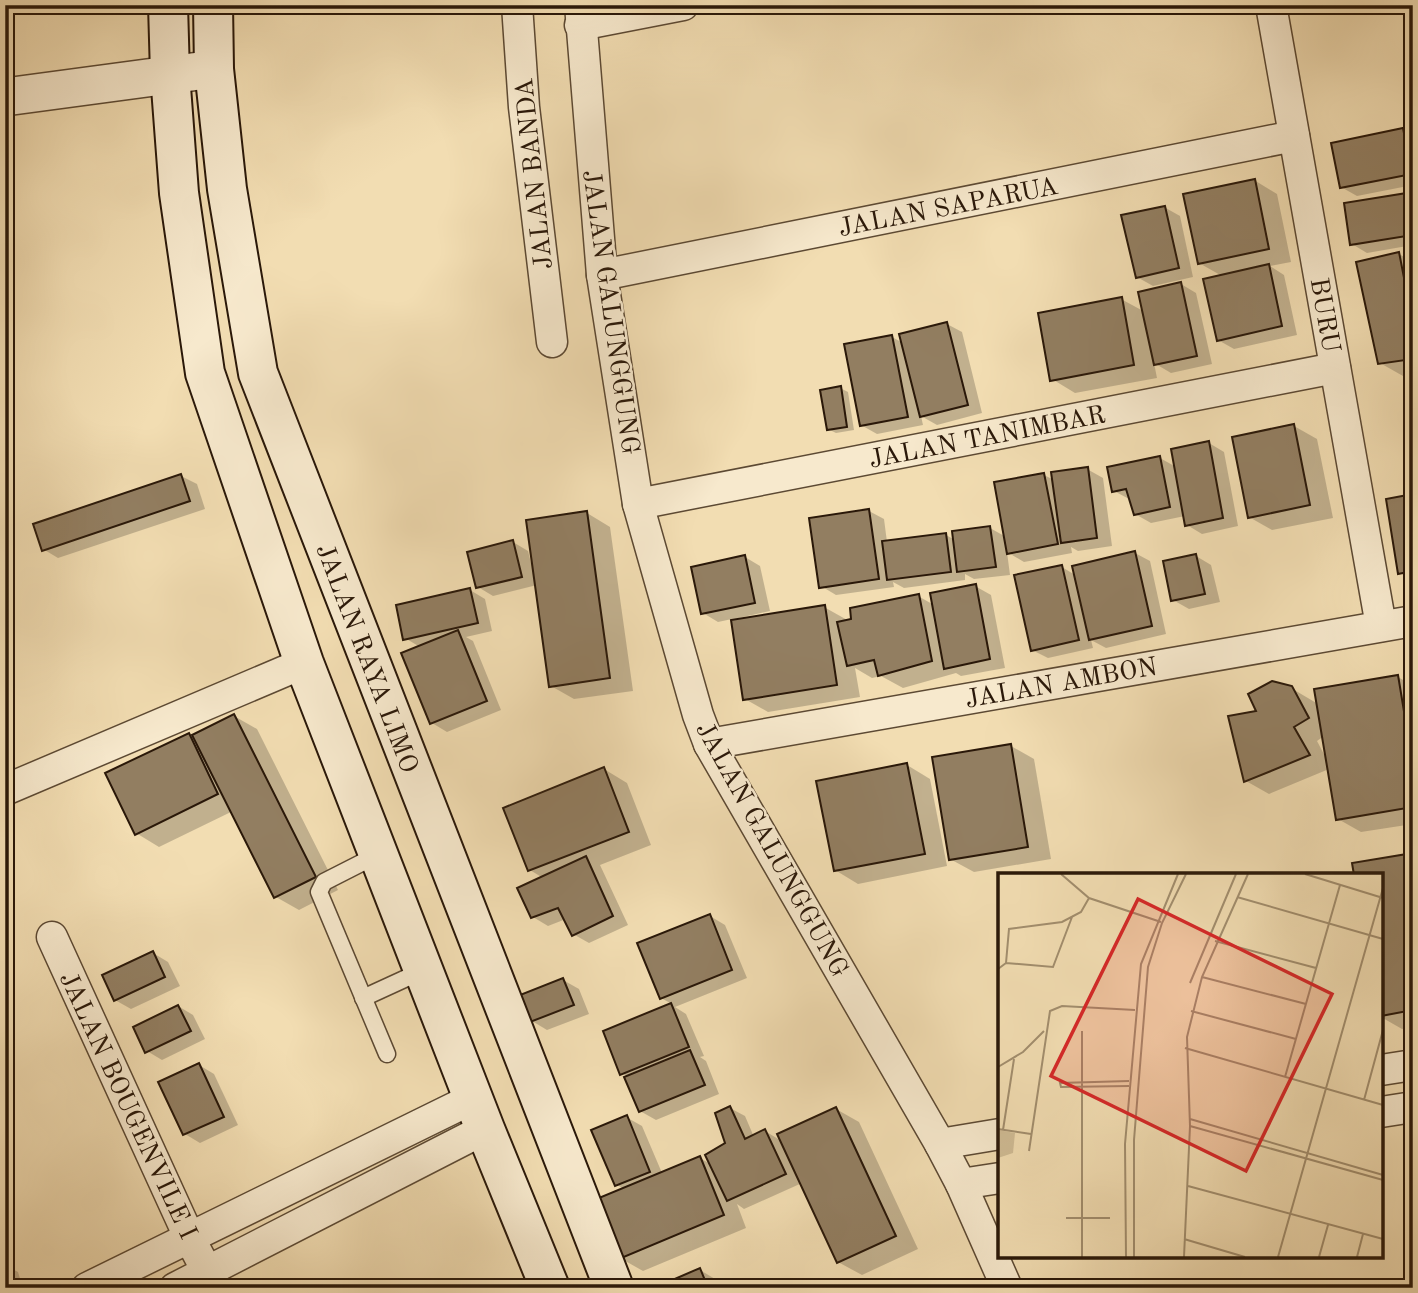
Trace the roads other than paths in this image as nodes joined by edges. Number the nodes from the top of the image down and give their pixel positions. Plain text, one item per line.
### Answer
1 (168, 5) edge
2 (214, 5) edge
3 (517, 5) edge
4 (683, 5) edge
5 (1271, 5) edge
6 (580, 15) edge
7 (214, 69) junction
8 (170, 74) junction
9 (5, 97) edge
10 (1294, 136) junction
11 (602, 275) junction
12 (552, 342) dead end
13 (1335, 368) junction
14 (638, 505) junction
15 (1413, 621) edge
16 (1381, 626) junction
17 (304, 663) junction
18 (709, 744) junction
19 (5, 790) edge
20 (379, 854) junction
21 (52, 937) dead end
22 (424, 970) junction
23 (363, 998) junction
24 (387, 1054) dead end
25 (1413, 1065) edge
26 (1383, 1070) edge
27 (1413, 1107) edge
28 (1383, 1112) edge
29 (480, 1113) junction
30 (998, 1133) edge
31 (940, 1144) junction
32 (998, 1178) edge
33 (961, 1184) junction
34 (190, 1238) junction
35 (212, 1280) edge
36 (87, 1288) edge
37 (174, 1288) edge
38 (550, 1288) edge
39 (614, 1288) edge
40 (1007, 1288) edge

1 - 8 main road
2 - 7 main road, JALAN RAYA LIMO
3 - 12 street, JALAN BANDA
4 - 6 street
5 - 10 street, BURU
6 - 11 street, JALAN GALUNGGUNG
7 - 8 street
7 - 39 main road, JALAN RAYA LIMO
8 - 9 street
8 - 17 main road
10 - 11 street, JALAN SAPARUA
10 - 13 street, BURU
11 - 14 street, JALAN GALUNGGUNG
13 - 14 street, JALAN TANIMBAR
13 - 16 street, BURU
14 - 18 street, JALAN GALUNGGUNG
15 - 16 street, JALAN AMBON
16 - 18 street, JALAN AMBON
17 - 19 street
17 - 20 main road
18 - 31 street, JALAN GALUNGGUNG
20 - 22 main road
20 - 23 lane
21 - 34 street, JALAN BOUGENVILE I
22 - 23 lane
22 - 29 main road
23 - 24 lane
25 - 26 street
27 - 28 street
29 - 34 street
29 - 35 street
29 - 38 main road
30 - 31 street
31 - 33 street, JALAN GALUNGGUNG
32 - 33 street
33 - 40 street, JALAN GALUNGGUNG
34 - 35 street, JALAN BOUGENVILE I
34 - 36 street
35 - 37 street

